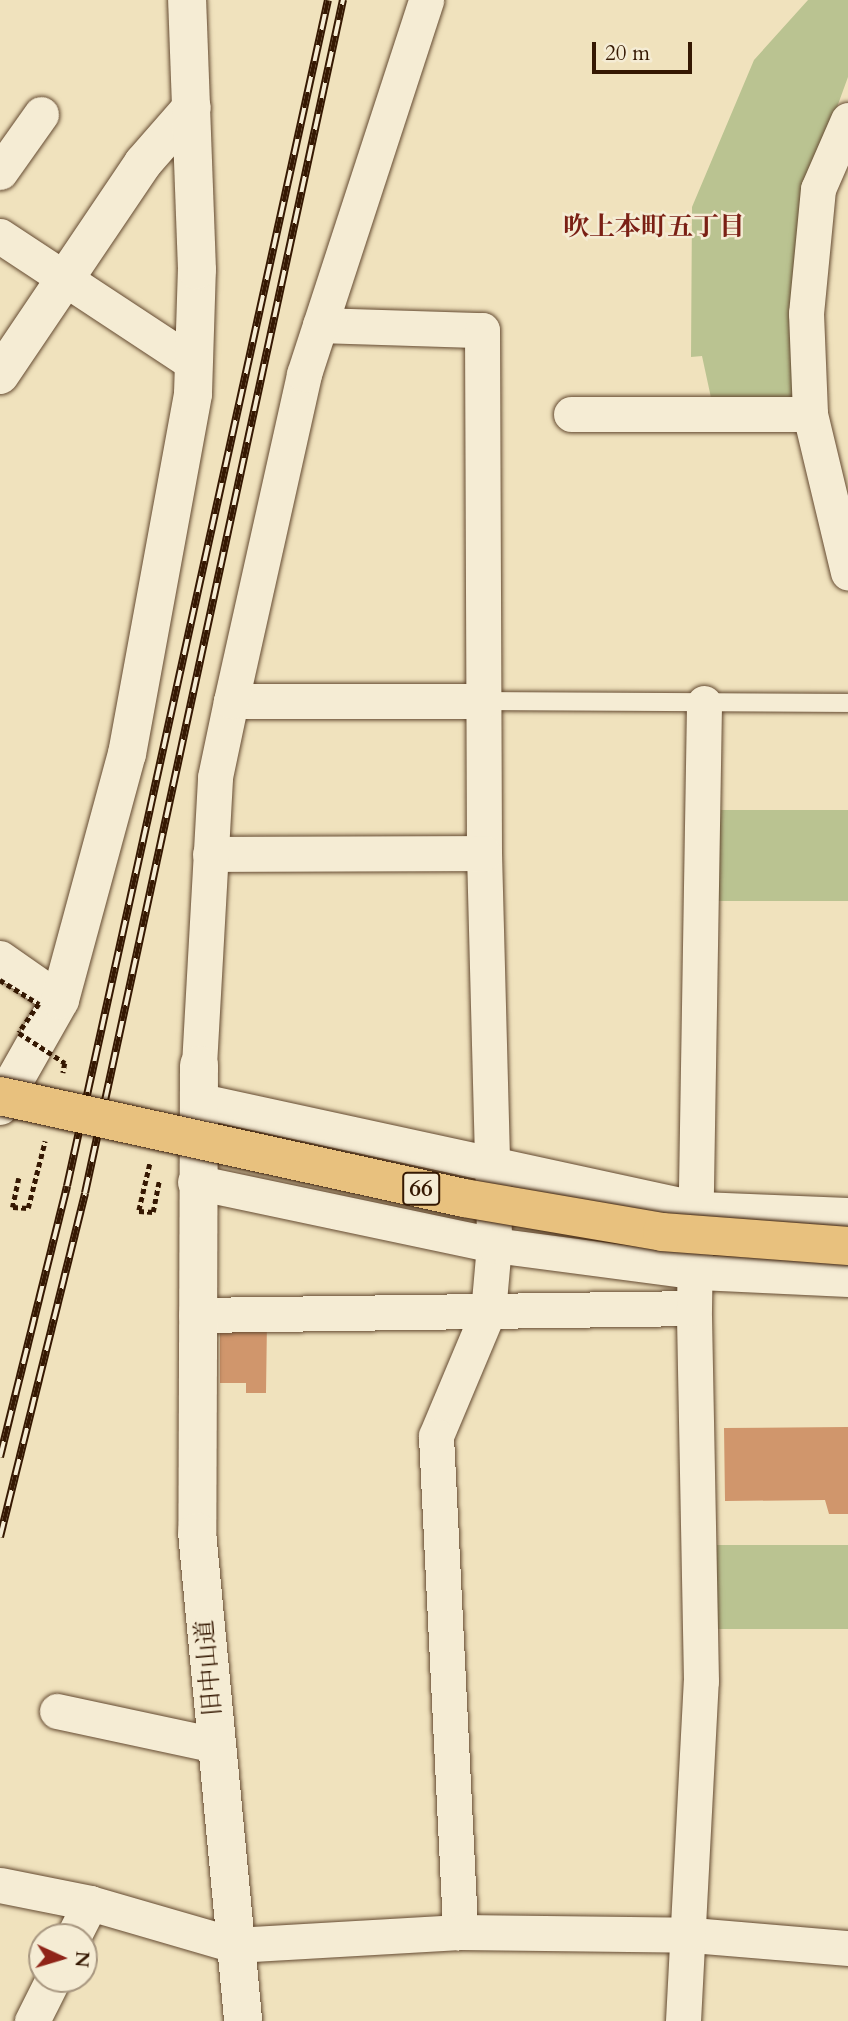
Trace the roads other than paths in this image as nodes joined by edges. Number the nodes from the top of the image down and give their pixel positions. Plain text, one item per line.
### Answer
1 (187, 0) edge
2 (426, 0) edge
3 (192, 107) junction
4 (41, 114) dead end
5 (848, 120) edge
6 (0, 172) edge
7 (0, 236) edge
8 (61, 279) junction
9 (320, 325) junction
10 (194, 364) junction
11 (0, 375) edge
12 (571, 414) dead end
13 (810, 414) junction
14 (848, 572) edge
15 (231, 701) junction
16 (483, 701) junction
17 (704, 703) junction
18 (848, 704) edge
19 (484, 853) junction
20 (210, 854) junction
21 (0, 958) edge
22 (60, 1000) junction
23 (7, 1079) edge
24 (198, 1082) junction
25 (0, 1106) edge
26 (492, 1164) junction
27 (178, 1178) junction
28 (699, 1209) junction
29 (848, 1215) edge
30 (494, 1245) junction
31 (848, 1246) edge
32 (699, 1272) junction
33 (848, 1279) edge
34 (695, 1308) junction
35 (488, 1312) junction
36 (196, 1315) junction
37 (57, 1711) dead end
38 (215, 1745) junction
39 (0, 1885) edge
40 (90, 1903) junction
41 (80, 1923) edge
42 (460, 1932) junction
43 (692, 1935) junction
44 (235, 1945) junction
45 (848, 1948) edge
46 (46, 1993) edge
47 (32, 2021) edge
48 (243, 2021) edge
49 (682, 2021) edge

1 - 3 street
2 - 9 street
3 - 8 street
3 - 10 street
4 - 6 street
5 - 13 street
7 - 8 street
8 - 10 street
8 - 11 street
9 - 15 street
9 - 16 street
10 - 22 street
12 - 13 street
13 - 14 street
15 - 16 street
15 - 20 street
16 - 17 lane
16 - 19 street
17 - 18 lane
17 - 28 street
19 - 20 street
19 - 26 street
20 - 24 street
21 - 22 street
22 - 23 street
23 - 25 street
23 - 31 main road, 66, bridge
24 - 26 street
24 - 27 street, 旧中山道
26 - 28 street
26 - 30 street
27 - 30 street
27 - 36 street, 旧中山道
28 - 29 street
28 - 32 street
30 - 32 street
30 - 35 street
32 - 33 street
32 - 34 street
34 - 35 street
34 - 43 street
35 - 36 street
35 - 42 street
36 - 38 street, 旧中山道
37 - 38 street
38 - 44 street, 旧中山道
39 - 40 street
40 - 41 street
40 - 44 street
42 - 43 street
42 - 44 street
43 - 45 street
43 - 49 street
44 - 48 street, 旧中山道
46 - 47 street

